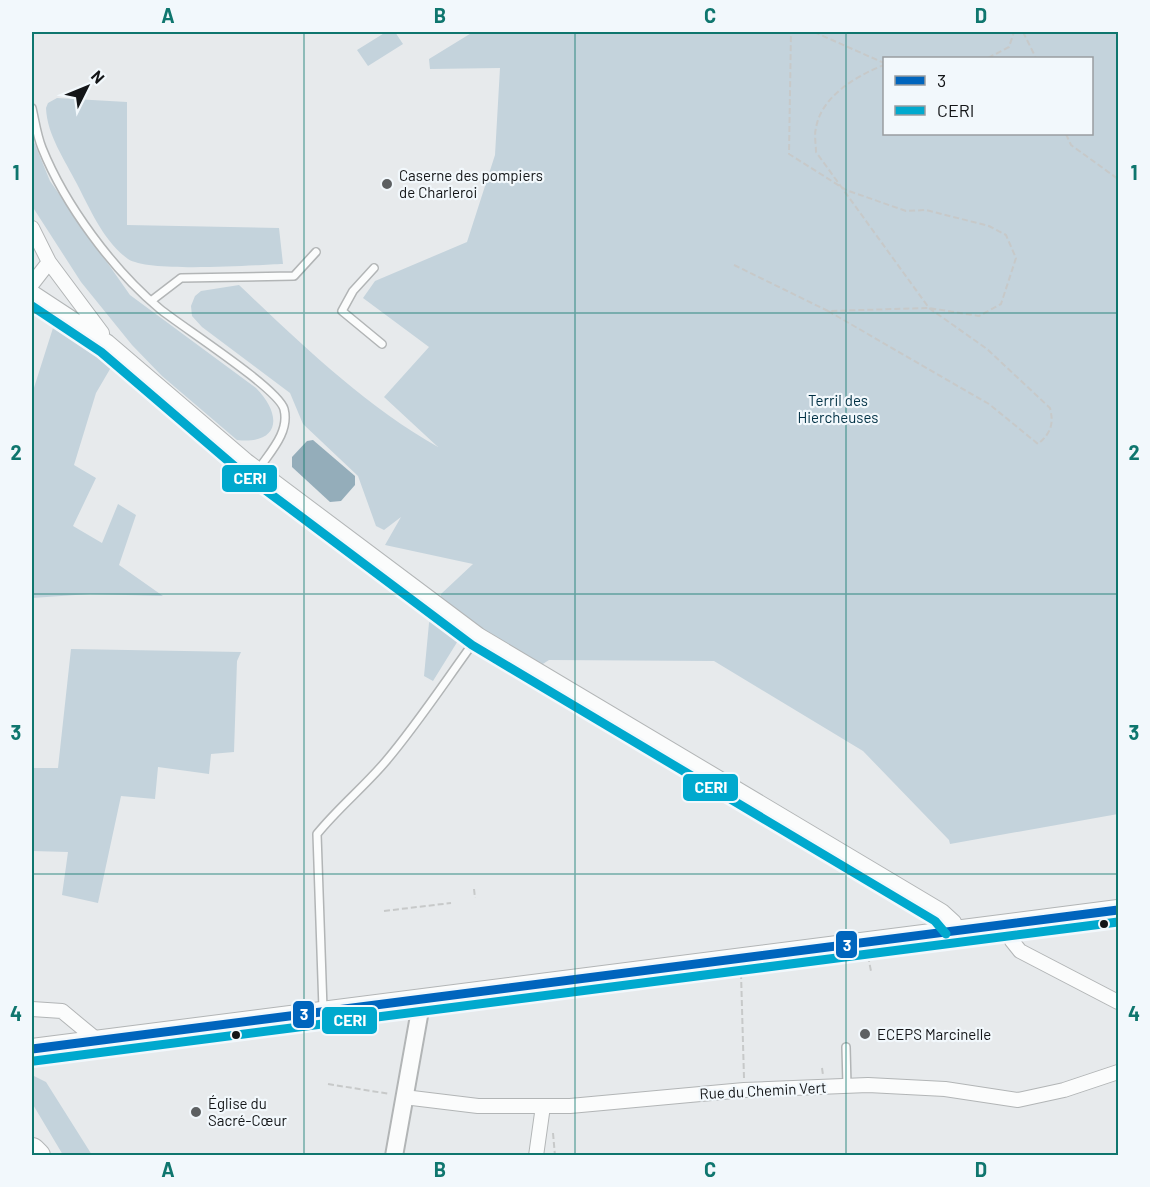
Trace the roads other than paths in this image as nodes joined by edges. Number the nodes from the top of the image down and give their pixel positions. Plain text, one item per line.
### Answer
1 (32, 108) edge
2 (32, 228) edge
3 (316, 252) dead end
4 (49, 262) junction
5 (374, 268) dead end
6 (32, 284) edge
7 (32, 292) edge
8 (151, 301) junction
9 (108, 342) junction
10 (382, 344) dead end
11 (258, 470) junction
12 (478, 635) junction
13 (919, 899) junction
14 (1119, 910) edge
15 (1006, 925) junction
16 (957, 930) junction
17 (936, 932) junction
18 (422, 999) junction
19 (1119, 1002) edge
20 (32, 1009) edge
21 (323, 1012) junction
22 (97, 1040) junction
23 (846, 1047) dead end
24 (32, 1049) edge
25 (1119, 1072) edge
26 (847, 1086) junction
27 (404, 1097) junction
28 (543, 1106) junction
29 (394, 1155) edge
30 (536, 1155) edge

1 - 8 lane
2 - 4 street
3 - 8 lane
4 - 6 street
4 - 9 street
5 - 10 lane
7 - 9 street
8 - 11 lane
9 - 11 street
11 - 12 street
12 - 13 street
12 - 21 lane
13 - 16 street
13 - 17 street
14 - 15 main road
15 - 16 main road
15 - 19 street
16 - 17 main road
17 - 18 main road
18 - 21 main road
18 - 27 street
20 - 22 street
21 - 22 main road
22 - 24 main road
23 - 26 lane
25 - 26 street, Rue du Chemin Vert
26 - 28 street, Rue du Chemin Vert
27 - 28 street, Rue du Chemin Vert
27 - 29 street
28 - 30 street

